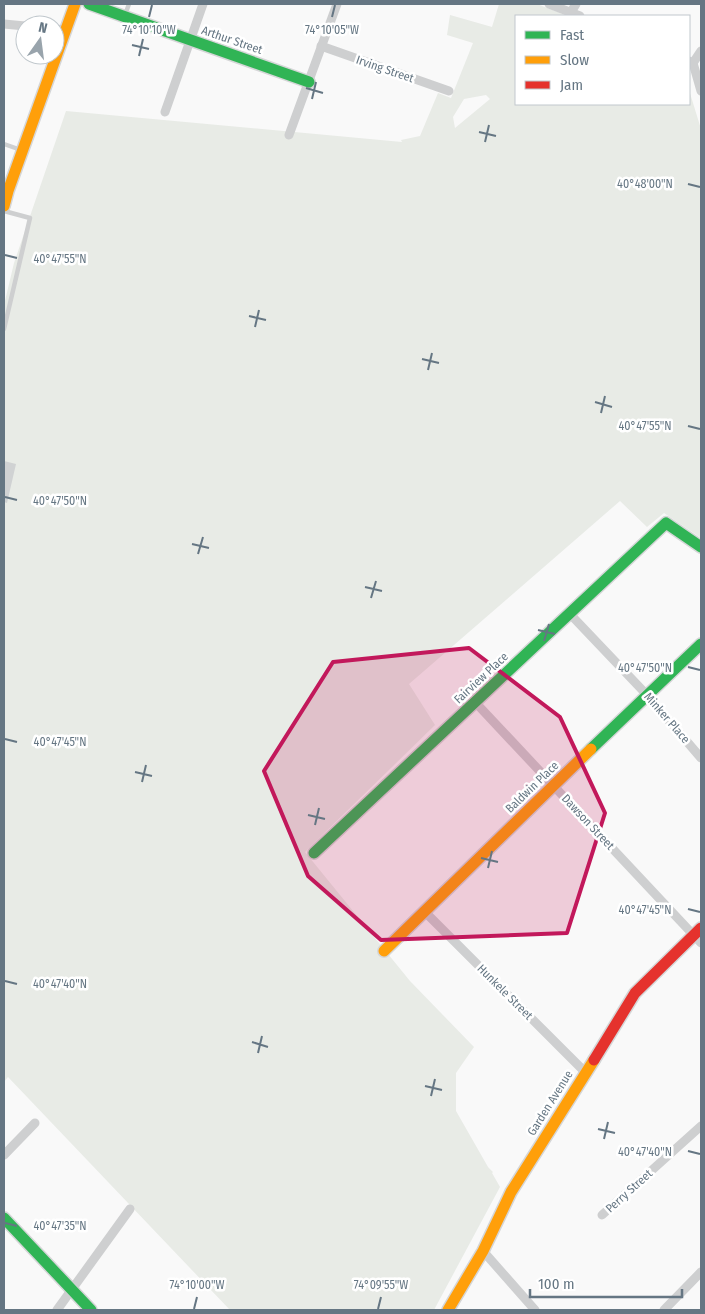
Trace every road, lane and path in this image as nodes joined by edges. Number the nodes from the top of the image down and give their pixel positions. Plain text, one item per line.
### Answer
1 (75, 4) edge
2 (89, 4) edge
3 (129, 4) edge
4 (203, 4) edge
5 (337, 4) edge
6 (549, 4) edge
7 (576, 4) edge
8 (571, 12) junction
9 (578, 15) edge
10 (124, 16) junction
11 (65, 21) edge
12 (190, 40) junction
13 (321, 46) junction
14 (701, 51) edge
15 (691, 62) edge
16 (49, 65) edge
17 (309, 82) junction
18 (449, 91) dead end
19 (701, 91) edge
20 (165, 112) dead end
21 (289, 136) dead end
22 (4, 144) edge
23 (22, 150) junction
24 (4, 206) edge
25 (4, 211) edge
26 (4, 329) edge
27 (701, 547) edge
28 (570, 614) junction
29 (701, 644) edge
30 (647, 695) junction
31 (475, 702) junction
32 (701, 758) edge
33 (553, 785) junction
34 (314, 853) dead end
35 (424, 911) junction
36 (699, 935) edge
37 (384, 951) dead end
38 (585, 1072) junction
39 (35, 1124) dead end
40 (701, 1126) edge
41 (4, 1155) edge
42 (130, 1209) dead end
43 (602, 1215) dead end
44 (4, 1218) edge
45 (483, 1252) junction
46 (701, 1272) edge
47 (72, 1289) junction
48 (57, 1310) edge
49 (91, 1310) edge
50 (448, 1310) edge
51 (534, 1310) edge
52 (664, 1310) edge

1 - 11 street
2 - 10 street, Arthur Street
3 - 10 lane
4 - 12 street
5 - 13 street
6 - 8 street
7 - 8 street
8 - 9 street
10 - 12 street, Arthur Street
12 - 17 street, Arthur Street
12 - 20 street
13 - 17 street
13 - 18 street, Irving Street
14 - 15 street
15 - 19 street
16 - 23 street
17 - 21 street
22 - 23 lane
23 - 24 street
25 - 26 lane
27 - 28 street, Fairview Place
28 - 30 street, Minker Place
28 - 31 street, Fairview Place
29 - 30 street, Baldwin Place
30 - 32 street, Minker Place
30 - 33 street, Baldwin Place
31 - 33 street, Dawson Street
31 - 34 street, Fairview Place
33 - 35 street, Baldwin Place
33 - 36 street, Dawson Street
35 - 37 street, Baldwin Place
35 - 38 street, Hunkele Street
36 - 38 street, Garden Avenue
38 - 45 street, Garden Avenue
39 - 41 street
40 - 43 street, Perry Street
42 - 47 street
44 - 47 street
45 - 50 street, Garden Avenue
45 - 51 street
46 - 52 street
47 - 48 street
47 - 49 street

